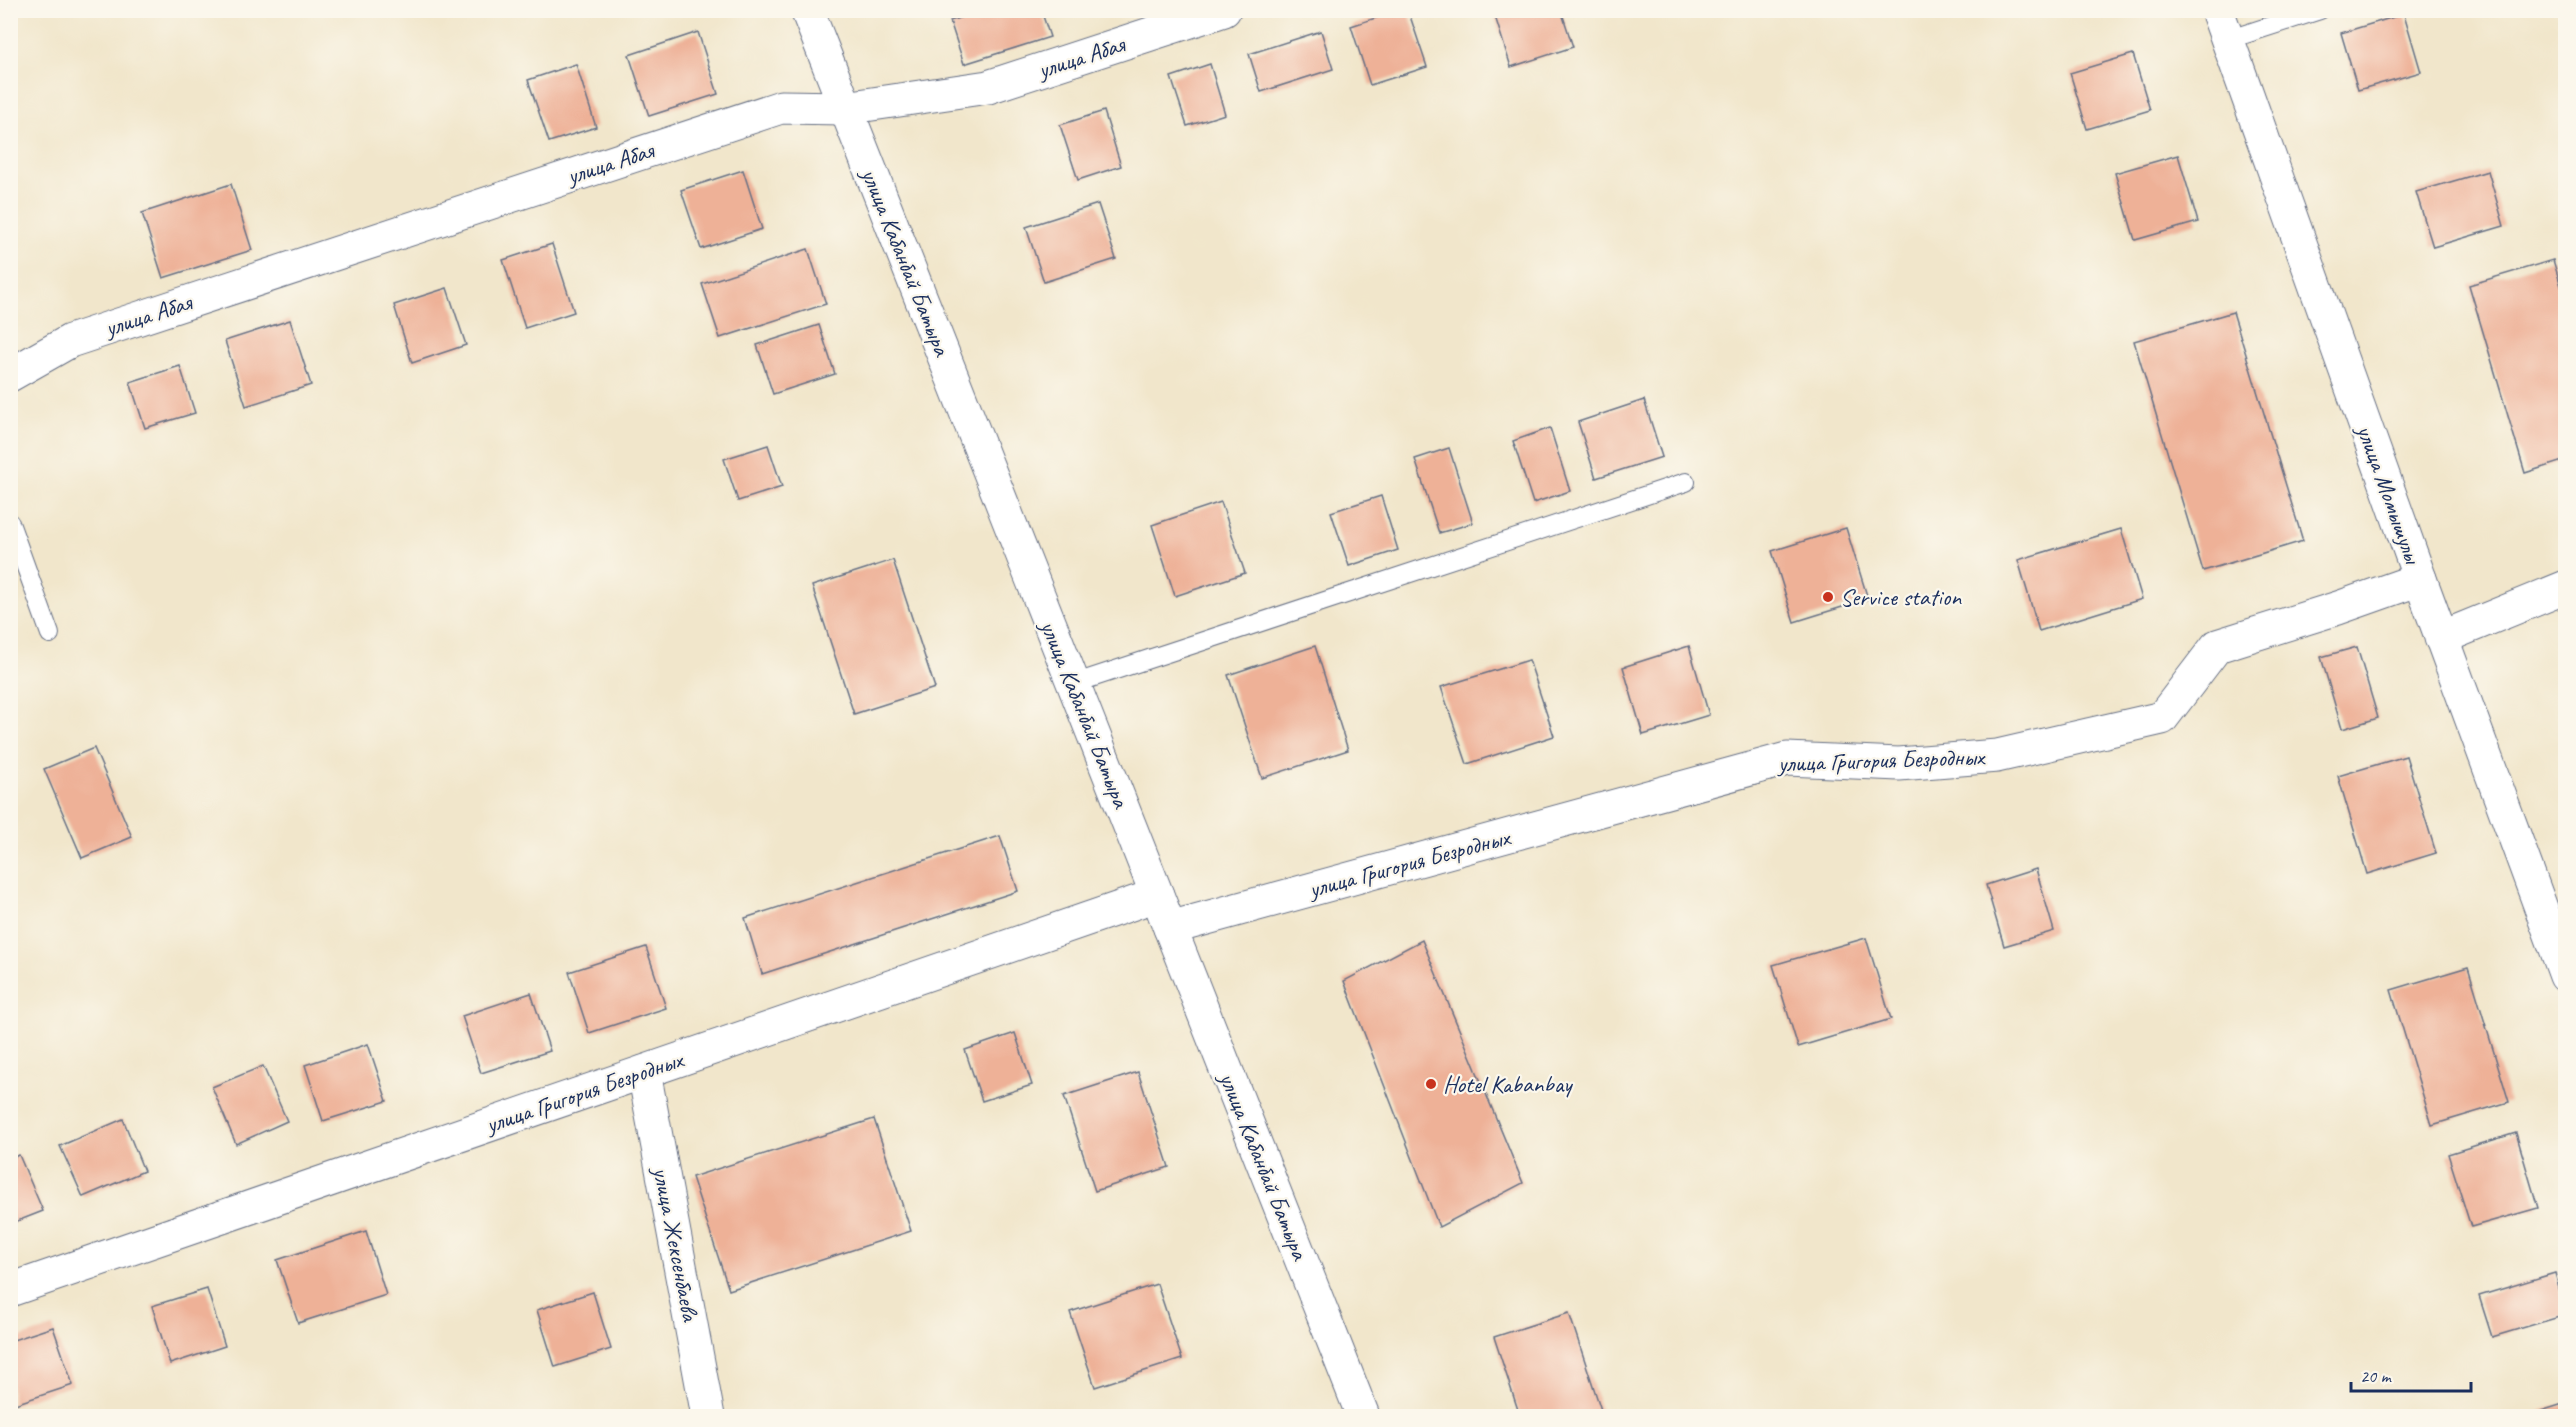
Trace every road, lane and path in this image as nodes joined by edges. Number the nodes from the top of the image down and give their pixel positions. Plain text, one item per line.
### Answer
1 (807, 10) edge
2 (1224, 10) edge
3 (2320, 10) edge
4 (2222, 25) edge
5 (845, 108) junction
6 (10, 375) edge
7 (1686, 482) dead end
8 (10, 523) edge
9 (2420, 579) junction
10 (2565, 587) edge
11 (50, 634) dead end
12 (2441, 638) junction
13 (1073, 684) junction
14 (1157, 895) junction
15 (1170, 928) junction
16 (2565, 976) edge
17 (644, 1072) junction
18 (10, 1290) edge
19 (708, 1416) edge
20 (1363, 1416) edge

1 - 5 street, улица Кабанбай Батыра
2 - 5 street, улица Абая
3 - 4 lane
4 - 9 street, улица Момышулы
5 - 6 street, улица Абая
5 - 13 street, улица Кабанбай Батыра
7 - 13 lane
8 - 11 lane
9 - 12 street, улица Момышулы
9 - 15 street, улица Григория Безродных
10 - 12 street
12 - 16 street, улица Момышулы
13 - 14 street, улица Кабанбай Батыра
14 - 15 street, улица Кабанбай Батыра
14 - 17 street, улица Григория Безродных
15 - 20 street, улица Кабанбай Батыра
17 - 18 street, улица Григория Безродных
17 - 19 street, улица Жексенбаева

